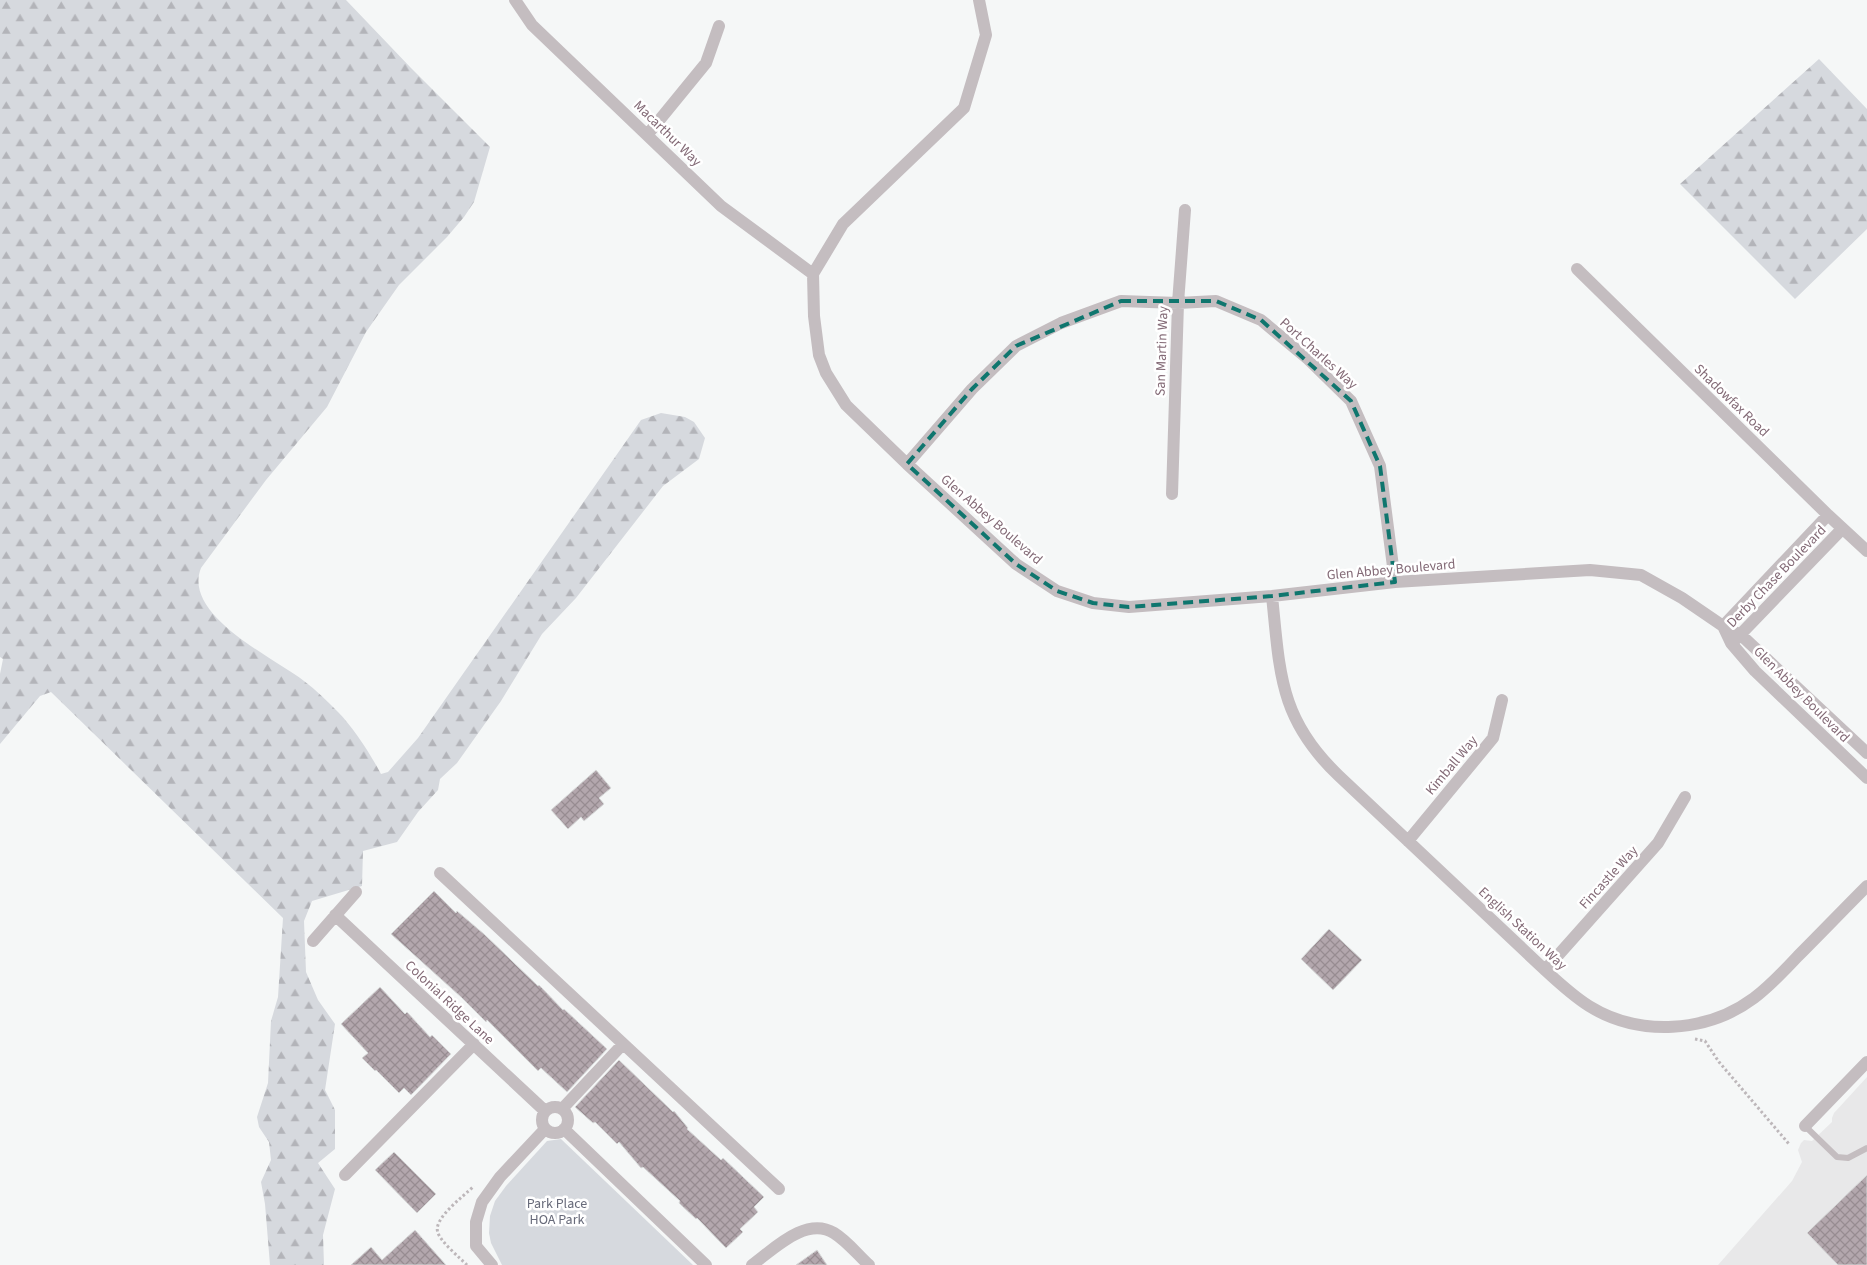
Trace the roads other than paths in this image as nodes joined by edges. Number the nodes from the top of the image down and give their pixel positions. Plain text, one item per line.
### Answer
1 (515, 0) edge
2 (979, 0) edge
3 (719, 26) dead end
4 (648, 134) junction
5 (1185, 210) dead end
6 (1578, 269) dead end
7 (813, 274) junction
8 (1178, 303) junction
9 (907, 464) junction
10 (1172, 494) dead end
11 (1828, 515) junction
12 (1842, 529) junction
13 (1867, 552) edge
14 (1395, 582) junction
15 (1272, 596) junction
16 (1723, 626) junction
17 (1736, 639) junction
18 (1502, 700) dead end
19 (1867, 753) edge
20 (1867, 778) edge
21 (1685, 797) dead end
22 (1408, 840) junction
23 (440, 873) dead end
24 (1867, 886) edge
25 (356, 892) dead end
26 (335, 915) junction
27 (313, 941) dead end
28 (1545, 970) junction
29 (474, 1044) junction
30 (623, 1044) junction
31 (1867, 1062) edge
32 (562, 1109) junction
33 (545, 1111) junction
34 (1805, 1126) joint
35 (545, 1129) junction
36 (564, 1129) junction
37 (1867, 1148) edge
38 (345, 1175) dead end
39 (779, 1189) dead end
40 (492, 1265) edge
41 (706, 1265) edge
42 (752, 1265) edge
43 (869, 1265) edge

1 - 4 street, Macarthur Way
2 - 7 street
3 - 4 street
4 - 7 street, Macarthur Way
5 - 8 street, San Martin Way
6 - 11 street, Shadowfax Road
7 - 9 street, Glen Abbey Boulevard
8 - 9 street, Port Charles Way
8 - 10 street, San Martin Way
8 - 14 street, Port Charles Way
9 - 15 street, Glen Abbey Boulevard
11 - 12 street, Shadowfax Road
11 - 16 street, Derby Chase Boulevard
12 - 13 street, Shadowfax Road
12 - 17 street, Derby Chase Boulevard
14 - 15 street, Glen Abbey Boulevard
14 - 16 street, Glen Abbey Boulevard
15 - 22 street, English Station Way
16 - 17 street, Glen Abbey Boulevard
17 - 19 street, Glen Abbey Boulevard
17 - 20 street, Glen Abbey Boulevard
18 - 22 street, Kimball Way
21 - 28 street, Fincastle Way
22 - 28 street, English Station Way
23 - 30 street
24 - 28 street, English Station Way
25 - 26 street
26 - 27 street
26 - 29 street, Colonial Ridge Lane
29 - 33 street, Colonial Ridge Lane
29 - 38 street
30 - 32 street
30 - 39 street
31 - 34 street
32 - 33 street
32 - 36 street
33 - 35 street
34 - 37 lane
35 - 36 street
35 - 40 street
36 - 41 street
42 - 43 street

